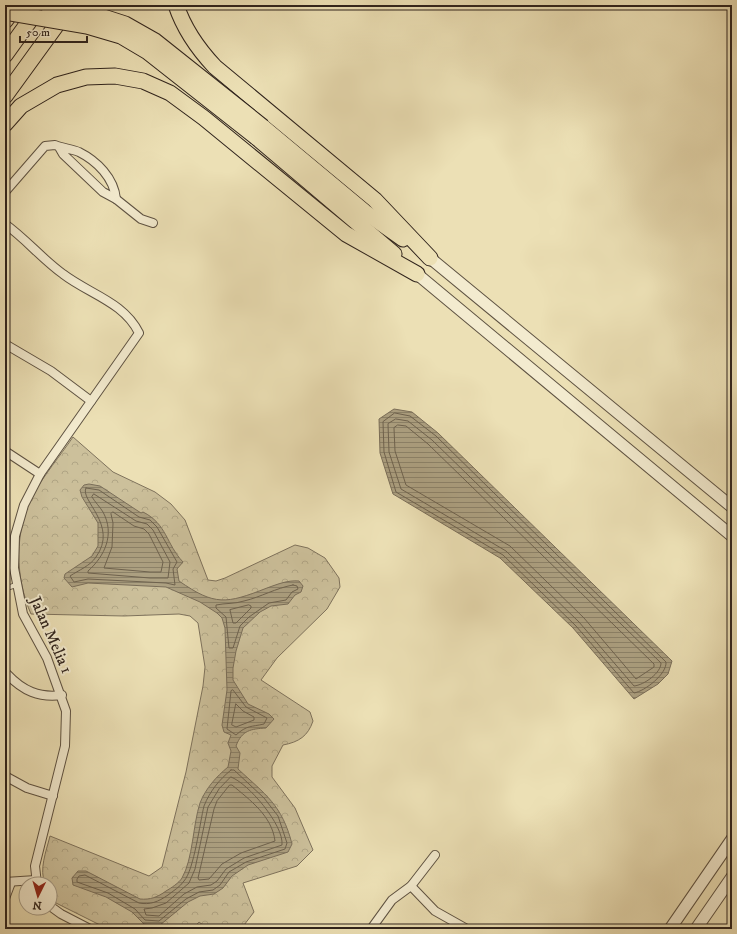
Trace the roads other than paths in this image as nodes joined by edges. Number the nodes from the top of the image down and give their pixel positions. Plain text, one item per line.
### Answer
1 (17, 5) edge
2 (41, 5) edge
3 (47, 5) edge
4 (71, 5) edge
5 (176, 5) edge
6 (5, 12) edge
7 (5, 21) edge
8 (5, 55) edge
9 (5, 96) edge
10 (6, 122) edge
11 (259, 132) junction
12 (60, 147) junction
13 (5, 192) edge
14 (116, 199) junction
15 (153, 223) dead end
16 (5, 224) edge
17 (430, 258) junction
18 (417, 274) junction
19 (5, 344) edge
20 (91, 401) junction
21 (5, 451) edge
22 (40, 474) junction
23 (732, 507) edge
24 (732, 536) edge
25 (5, 549) edge
26 (14, 550) junction
27 (16, 585) junction
28 (5, 591) edge
29 (7, 674) dead end
30 (62, 695) junction
31 (5, 776) edge
32 (53, 796) junction
33 (732, 839) edge
34 (435, 855) dead end
35 (36, 876) edge
36 (732, 877) edge
37 (9, 883) edge
38 (411, 886) junction
39 (5, 904) edge
40 (58, 912) edge
41 (90, 929) edge
42 (371, 929) edge
43 (467, 929) edge
44 (670, 929) edge
45 (696, 929) edge

1 - 7 highway
2 - 8 highway
3 - 11 highway, bridge
4 - 9 highway
5 - 17 highway
6 - 11 highway, bridge
10 - 18 highway
11 - 17 highway
11 - 18 highway
12 - 13 street
12 - 14 street
12 - 14 street
14 - 15 street
16 - 20 street, Jalan Melia 1
17 - 23 street
18 - 24 street
19 - 20 street
20 - 22 street, Jalan Melia 1
21 - 22 street
22 - 26 street, Jalan Melia 1
25 - 26 street
26 - 27 street, Jalan Melia 1
27 - 28 lane
27 - 30 street, Jalan Melia 1
29 - 30 street
30 - 32 street, Jalan Melia 1
31 - 32 street
32 - 35 street, Jalan Melia 1
33 - 44 street
34 - 38 street
36 - 45 street
37 - 39 lane
38 - 42 street
38 - 43 street
40 - 41 street

